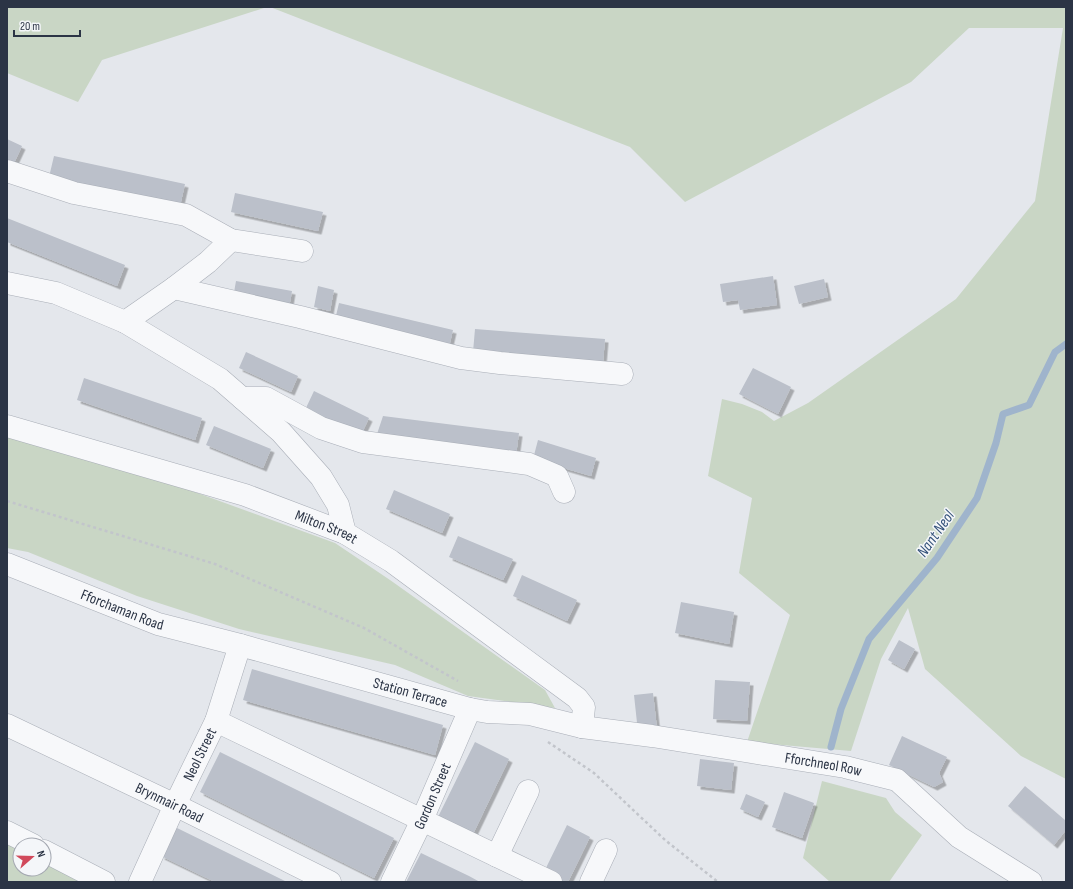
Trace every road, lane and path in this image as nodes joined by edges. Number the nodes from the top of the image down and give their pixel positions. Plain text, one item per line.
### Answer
1 (7, 171) edge
2 (231, 240) junction
3 (302, 250) dead end
4 (7, 283) edge
5 (174, 288) junction
6 (125, 322) junction
7 (622, 374) dead end
8 (242, 398) junction
9 (7, 426) edge
10 (564, 492) dead end
11 (345, 534) junction
12 (7, 564) edge
13 (240, 646) junction
14 (470, 709) junction
15 (216, 722) junction
16 (7, 726) edge
17 (582, 727) junction
18 (528, 791) dead end
19 (175, 805) junction
20 (422, 820) junction
21 (7, 832) edge
22 (17, 837) edge
23 (606, 850) dead end
24 (52, 855) edge
25 (497, 856) junction
26 (104, 882) edge
27 (140, 882) edge
28 (330, 882) edge
29 (392, 882) edge
30 (551, 882) edge
31 (591, 882) edge
32 (1031, 882) edge

1 - 2 street
2 - 3 street
2 - 5 street
4 - 6 street
5 - 6 street
5 - 7 street
6 - 8 street
8 - 10 street
8 - 11 street
9 - 11 street, Milton Street
11 - 17 street, Milton Street
12 - 13 street, Fforchaman Road
13 - 14 street, Station Terrace
13 - 15 street, Neol Street
14 - 17 street, Station Terrace
14 - 20 street, Gordon Street
15 - 19 street, Neol Street
15 - 20 street
16 - 19 street, Brynmair Road
17 - 32 street, Fforchneol Row
18 - 25 street
19 - 27 street, Neol Street
19 - 28 street, Brynmair Road
20 - 25 street
20 - 29 street, Gordon Street
21 - 22 street
23 - 31 street
24 - 26 street
25 - 30 street

